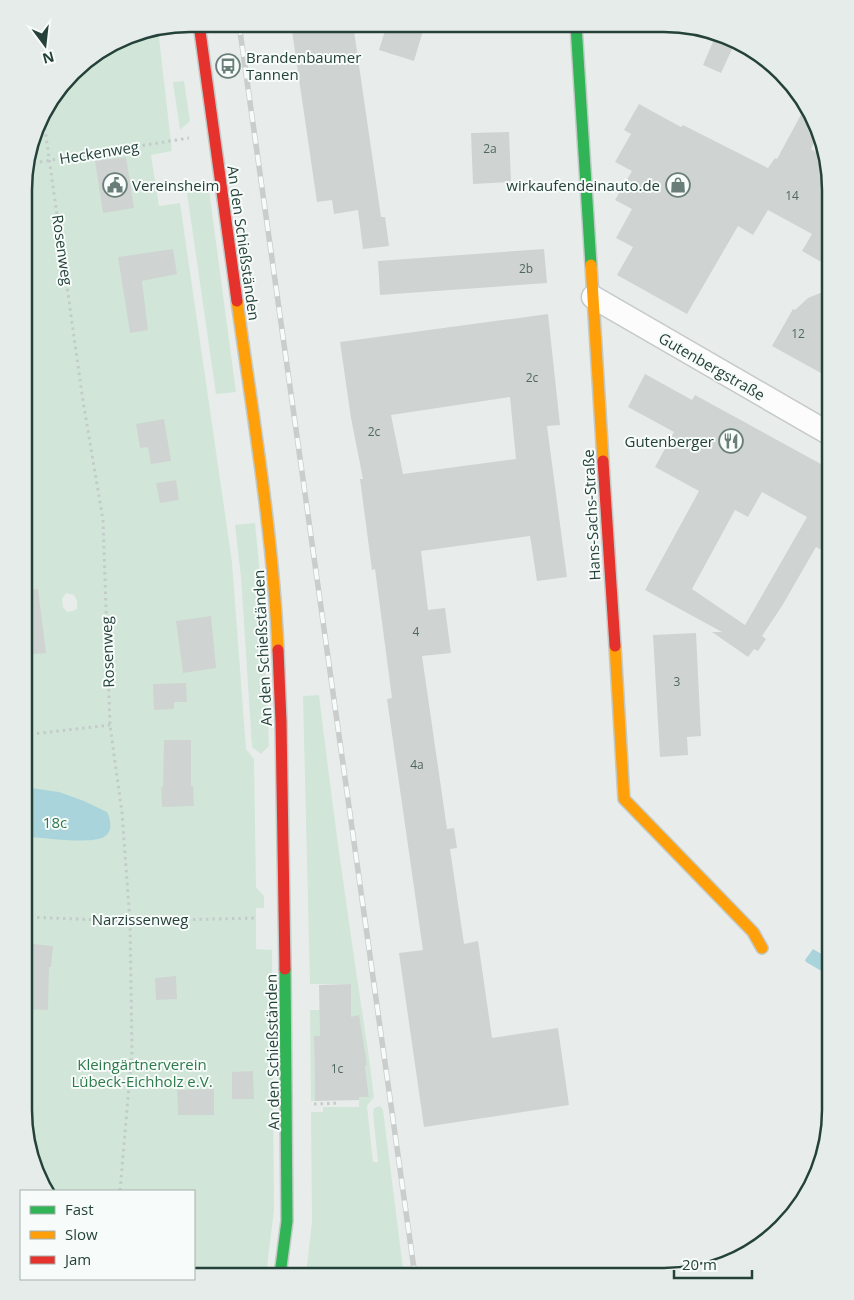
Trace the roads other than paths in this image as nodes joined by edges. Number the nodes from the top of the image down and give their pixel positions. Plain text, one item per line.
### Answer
1 (200, 32) edge
2 (576, 32) edge
3 (593, 297) junction
4 (822, 429) edge
5 (762, 948) dead end
6 (281, 1268) edge

1 - 6 street, An den Schießständen
2 - 3 street, Hans-Sachs-Straße
3 - 4 street, Gutenbergstraße
3 - 5 street, Hans-Sachs-Straße

